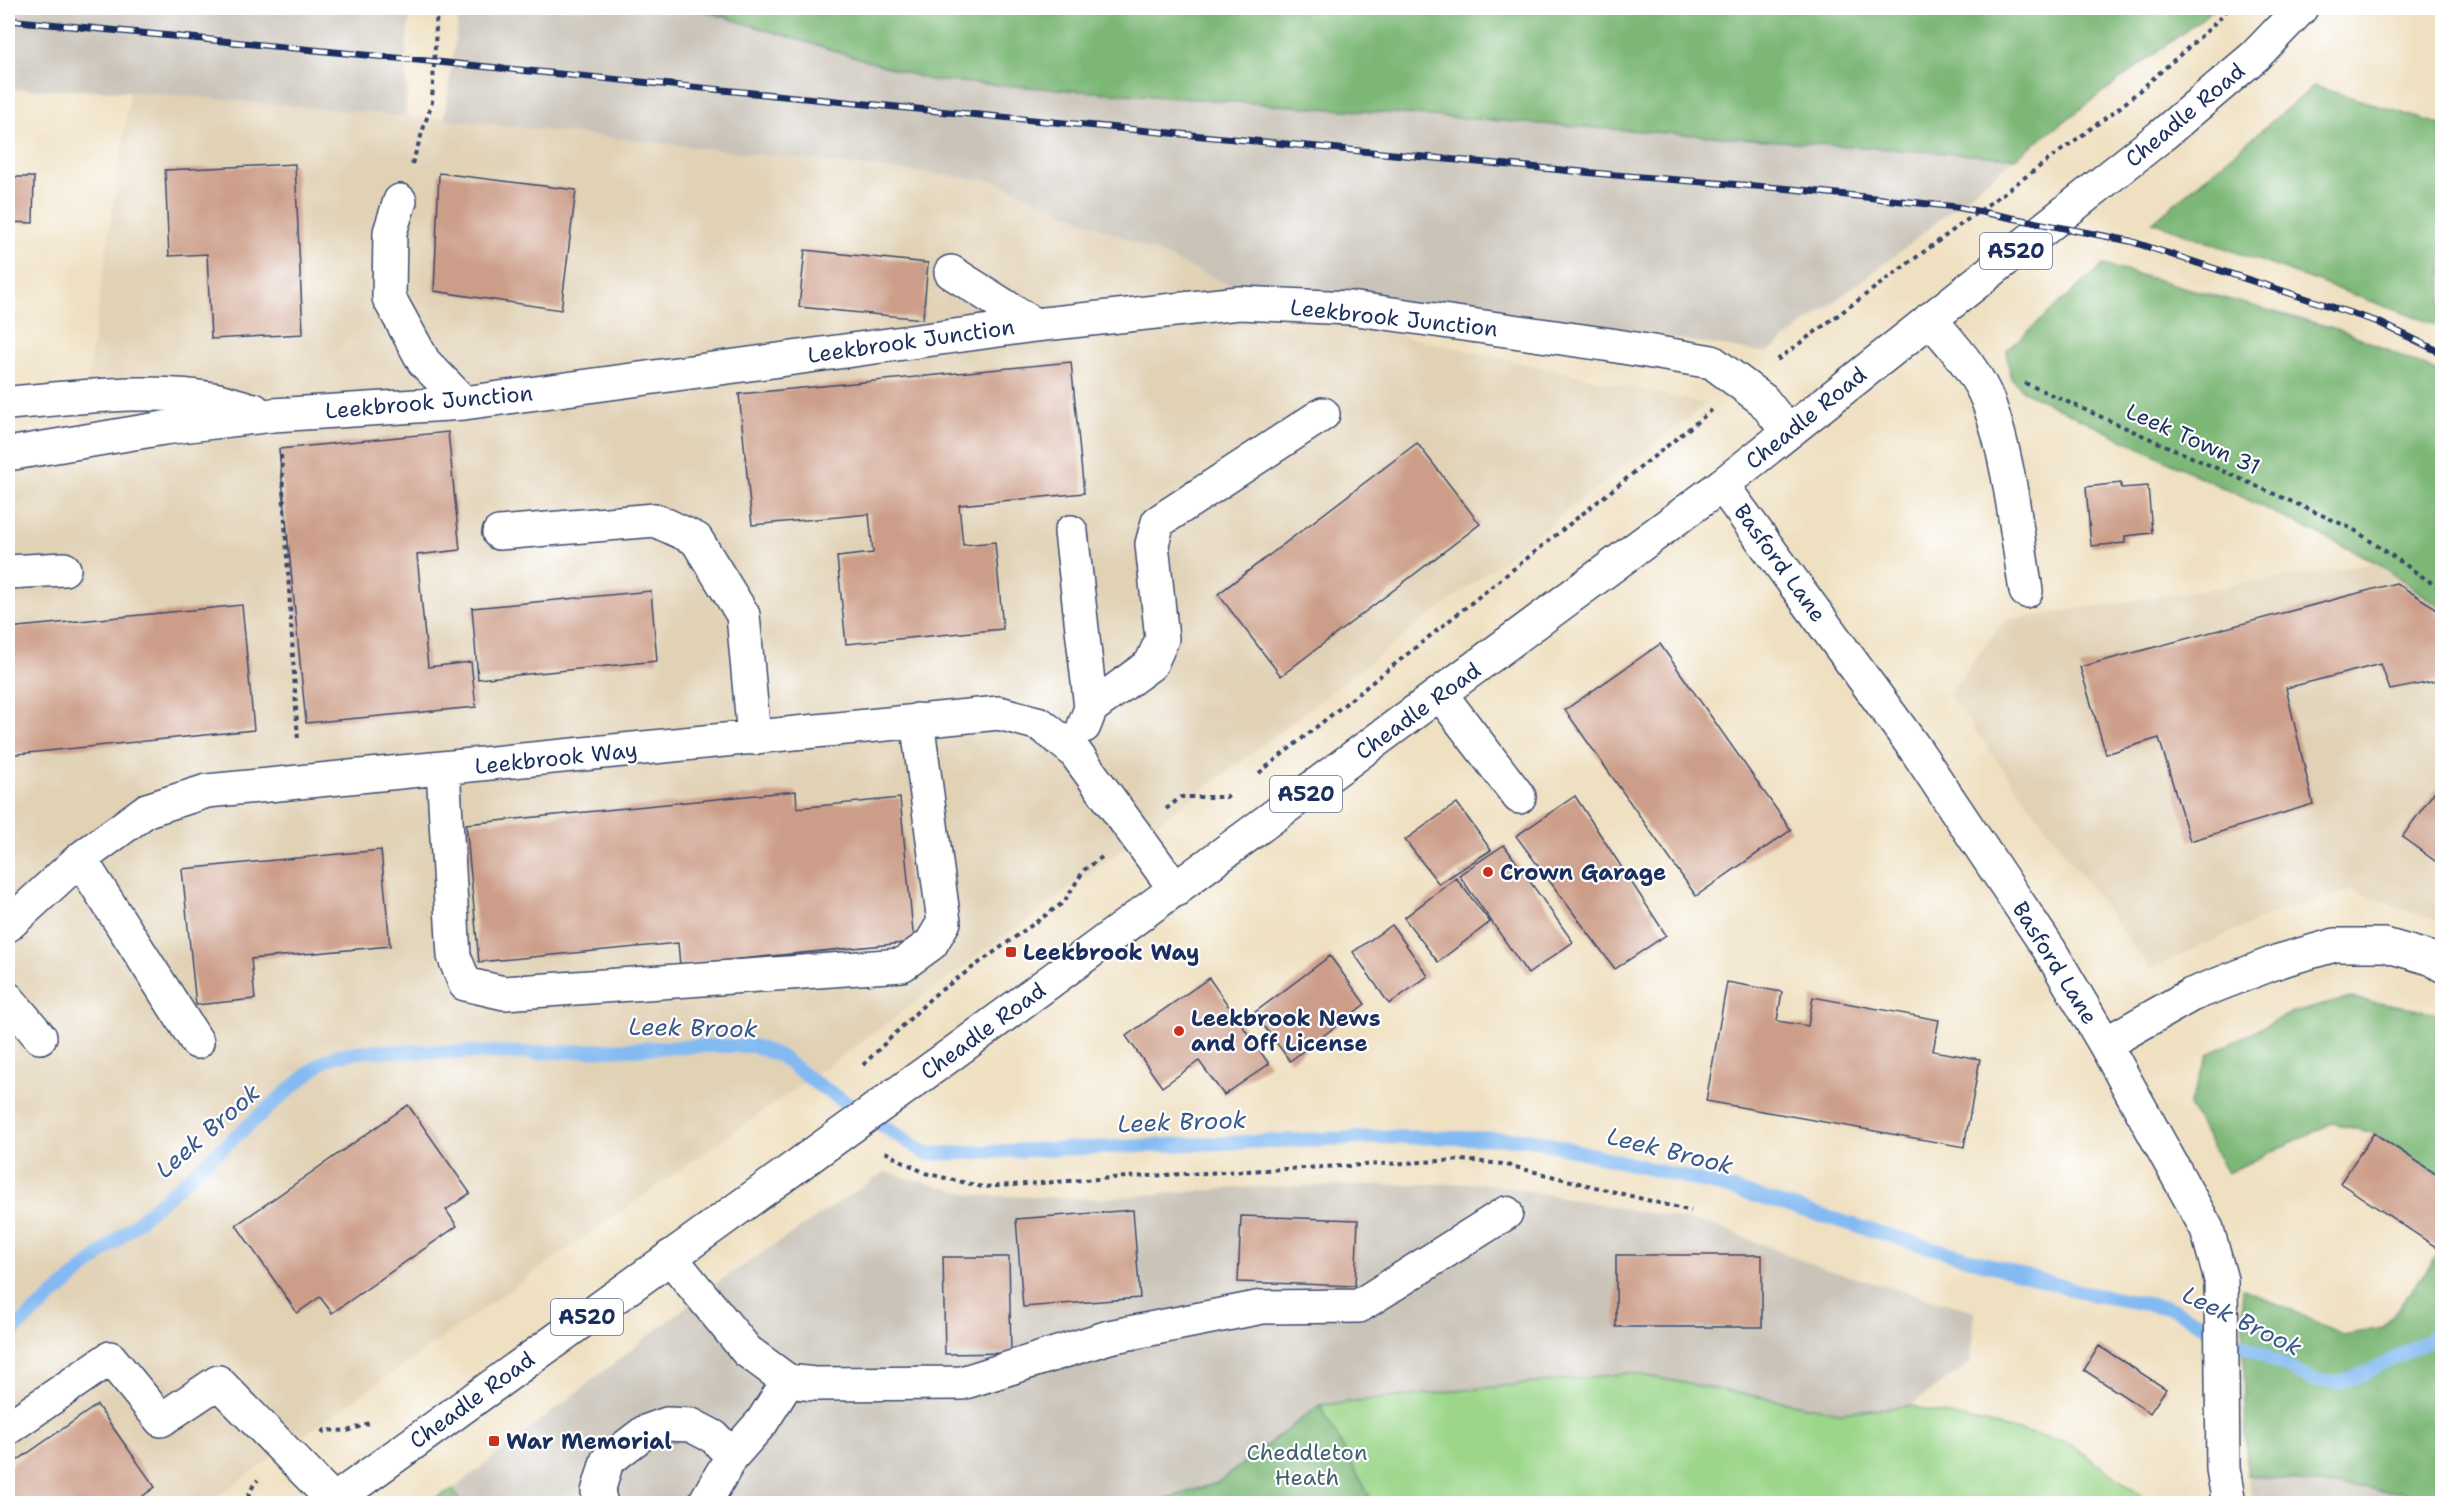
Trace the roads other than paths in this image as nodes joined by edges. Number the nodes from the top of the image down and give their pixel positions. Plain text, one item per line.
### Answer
1 (2301, 8) edge
2 (400, 201) road end
3 (951, 272) dead end
4 (1930, 319) junction
5 (1035, 325) junction
6 (8, 403) edge
7 (464, 403) junction
8 (1323, 414) dead end
9 (276, 415) junction
10 (1788, 432) junction
11 (8, 454) edge
12 (1722, 485) junction
13 (1071, 532) dead end
14 (500, 533) dead end
15 (64, 569) dead end
16 (8, 572) edge
17 (2026, 591) dead end
18 (1441, 694) junction
19 (1091, 708) junction
20 (917, 720) junction
21 (754, 738) junction
22 (1074, 751) junction
23 (443, 769) junction
24 (1519, 797) dead end
25 (80, 859) junction
26 (1176, 890) junction
27 (8, 925) edge
28 (2442, 965) edge
29 (8, 999) edge
30 (40, 1037) dead end
31 (197, 1042) dead end
32 (2105, 1044) junction
33 (1506, 1214) dead end
34 (670, 1257) junction
35 (788, 1381) junction
36 (8, 1428) edge
37 (732, 1456) junction
38 (333, 1502) edge
39 (601, 1503) edge
40 (704, 1503) edge
41 (2229, 1503) edge

1 - 4 main road, Cheadle Road / A520
2 - 7 main road
3 - 5 main road
4 - 10 main road, Cheadle Road / A520
4 - 17 main road
5 - 7 main road, Leekbrook Junction
5 - 10 main road, Leekbrook Junction
6 - 9 main road
7 - 9 main road, Leekbrook Junction
8 - 19 main road
9 - 11 main road, Leekbrook Junction
10 - 12 main road, Cheadle Road / A520
12 - 18 main road, Cheadle Road / A520
12 - 32 main road, Basford Lane
13 - 19 main road
14 - 21 main road
15 - 16 main road
18 - 24 main road
18 - 26 main road, Cheadle Road / A520
19 - 22 main road
20 - 21 main road, Leekbrook Way
20 - 22 main road, Leekbrook Way
20 - 23 main road
21 - 23 main road, Leekbrook Way
22 - 26 main road, Leekbrook Way
23 - 25 main road, Leekbrook Way
25 - 27 main road, Leekbrook Way
25 - 31 main road
26 - 34 main road, Cheadle Road / A520
28 - 32 main road
29 - 30 main road
32 - 41 main road, Basford Lane
33 - 35 main road
34 - 35 main road
34 - 38 main road, Cheadle Road / A520
35 - 37 main road
36 - 38 main road
37 - 39 main road
37 - 40 main road

